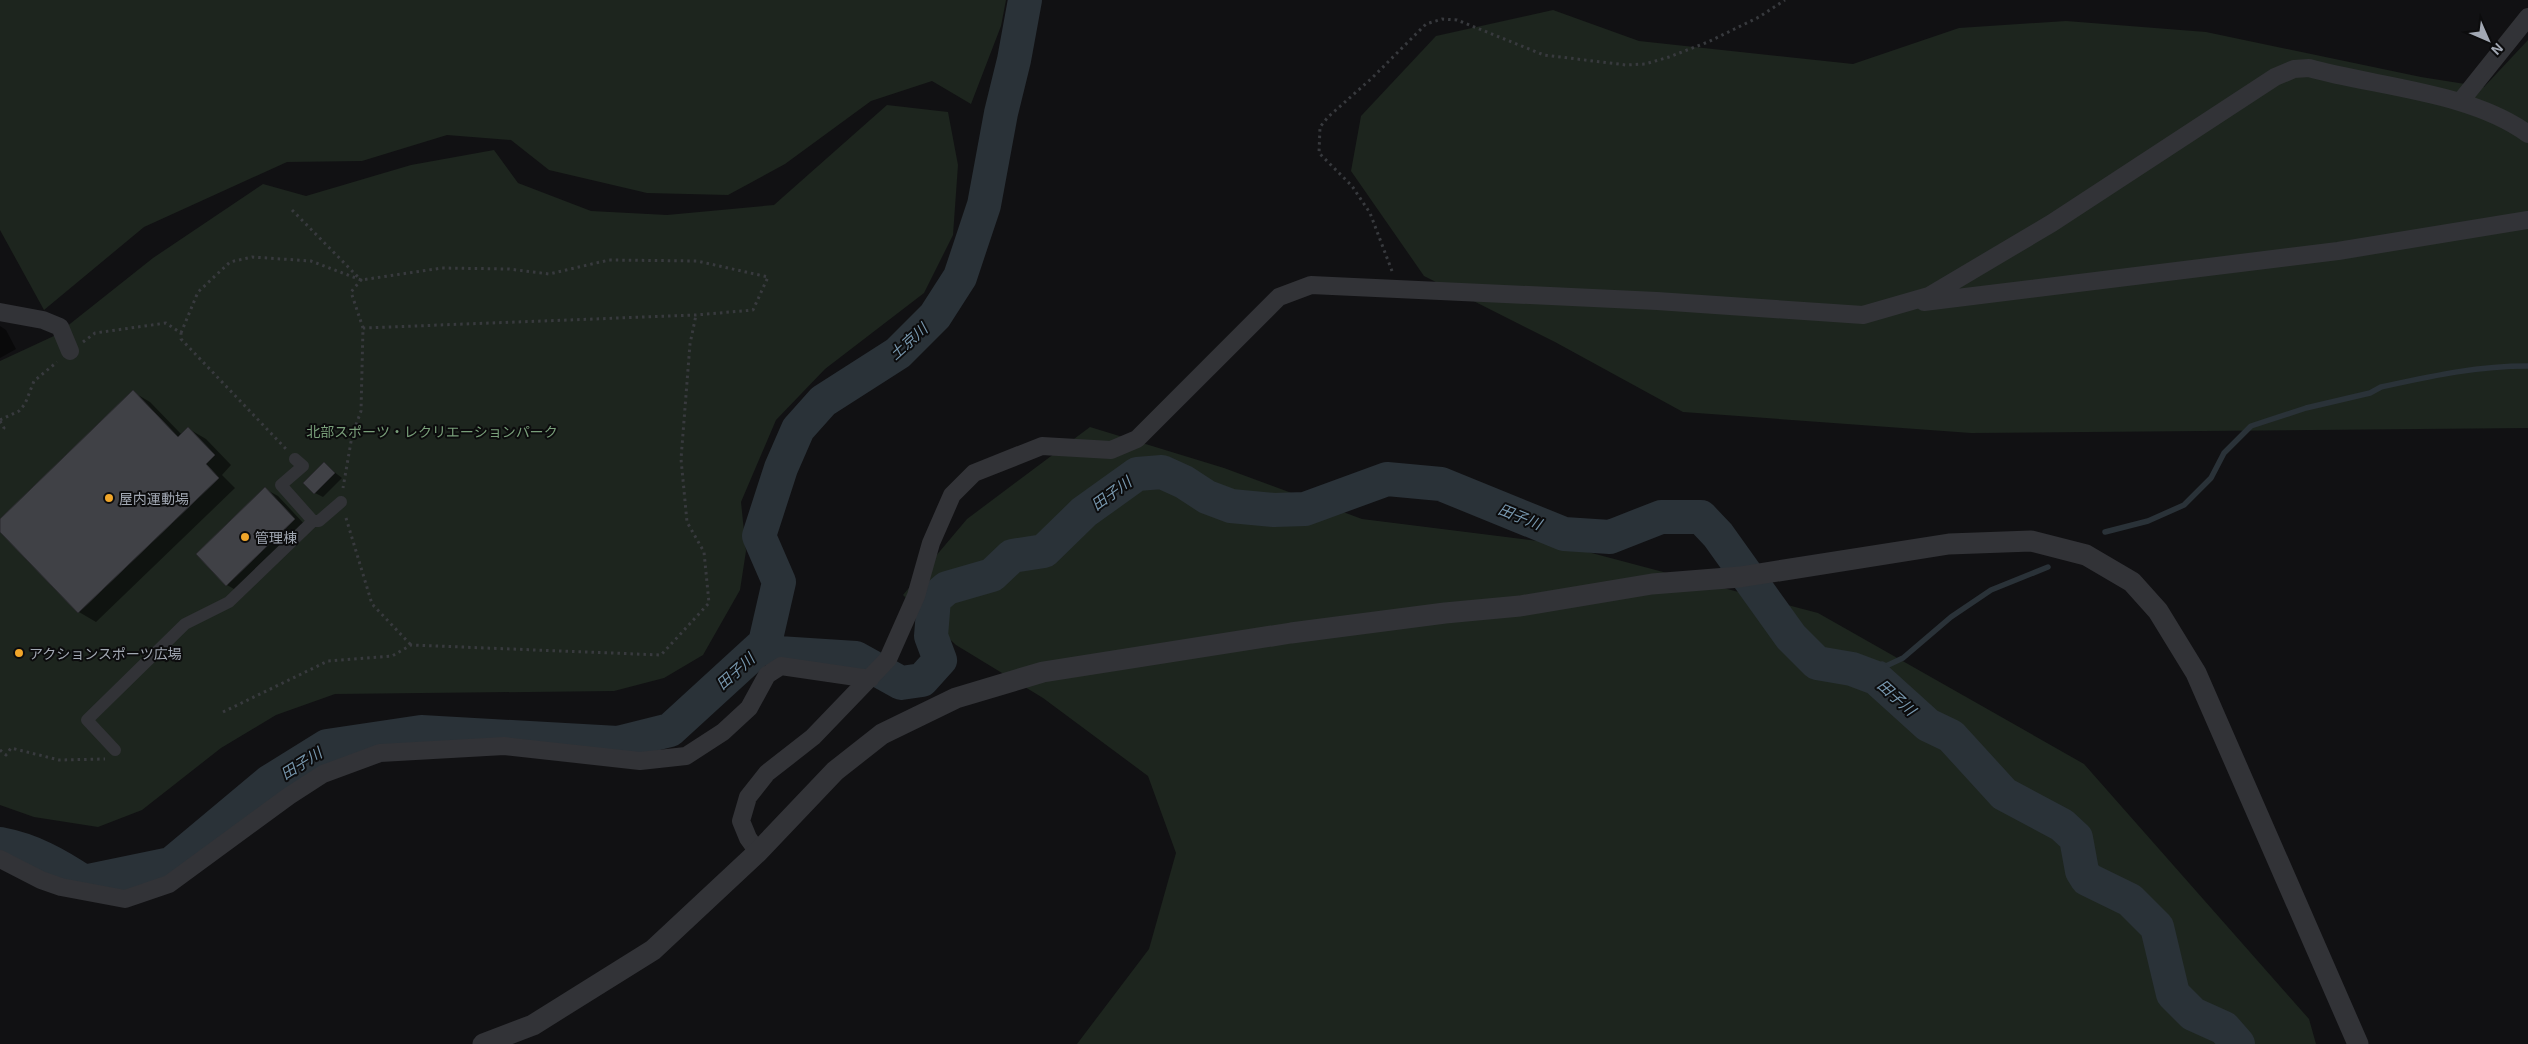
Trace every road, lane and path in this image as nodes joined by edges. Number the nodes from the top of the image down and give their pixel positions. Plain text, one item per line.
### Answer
1 (1785, 0) edge
2 (2528, 17) edge
3 (2460, 102) junction
4 (2528, 134) edge
5 (292, 210) dead end
6 (2528, 220) edge
7 (361, 280) junction
8 (1395, 290) junction
9 (1897, 306) junction
10 (0, 312) edge
11 (696, 315) junction
12 (363, 328) junction
13 (181, 333) junction
14 (70, 351) junction
15 (0, 420) edge
16 (0, 431) edge
17 (295, 459) joint
18 (341, 502) junction
19 (313, 521) junction
20 (411, 645) junction
21 (872, 677) junction
22 (223, 712) dead end
23 (0, 750) edge
24 (115, 750) joint
25 (758, 852) junction
26 (0, 859) edge
27 (483, 1044) edge
28 (2358, 1044) edge

1 - 8 path
2 - 3 street
3 - 4 street
3 - 9 street
5 - 7 path
6 - 9 street
7 - 11 path
7 - 12 path
7 - 13 path
8 - 9 street
8 - 21 street
10 - 14 street
11 - 12 path
11 - 20 path
12 - 18 path
13 - 14 path
13 - 17 path
14 - 15 path
15 - 16 path
17 - 19 street
18 - 19 street
18 - 20 path
19 - 24 street
20 - 22 path
21 - 25 street
21 - 26 street
23 - 24 path
25 - 27 street
25 - 28 street

